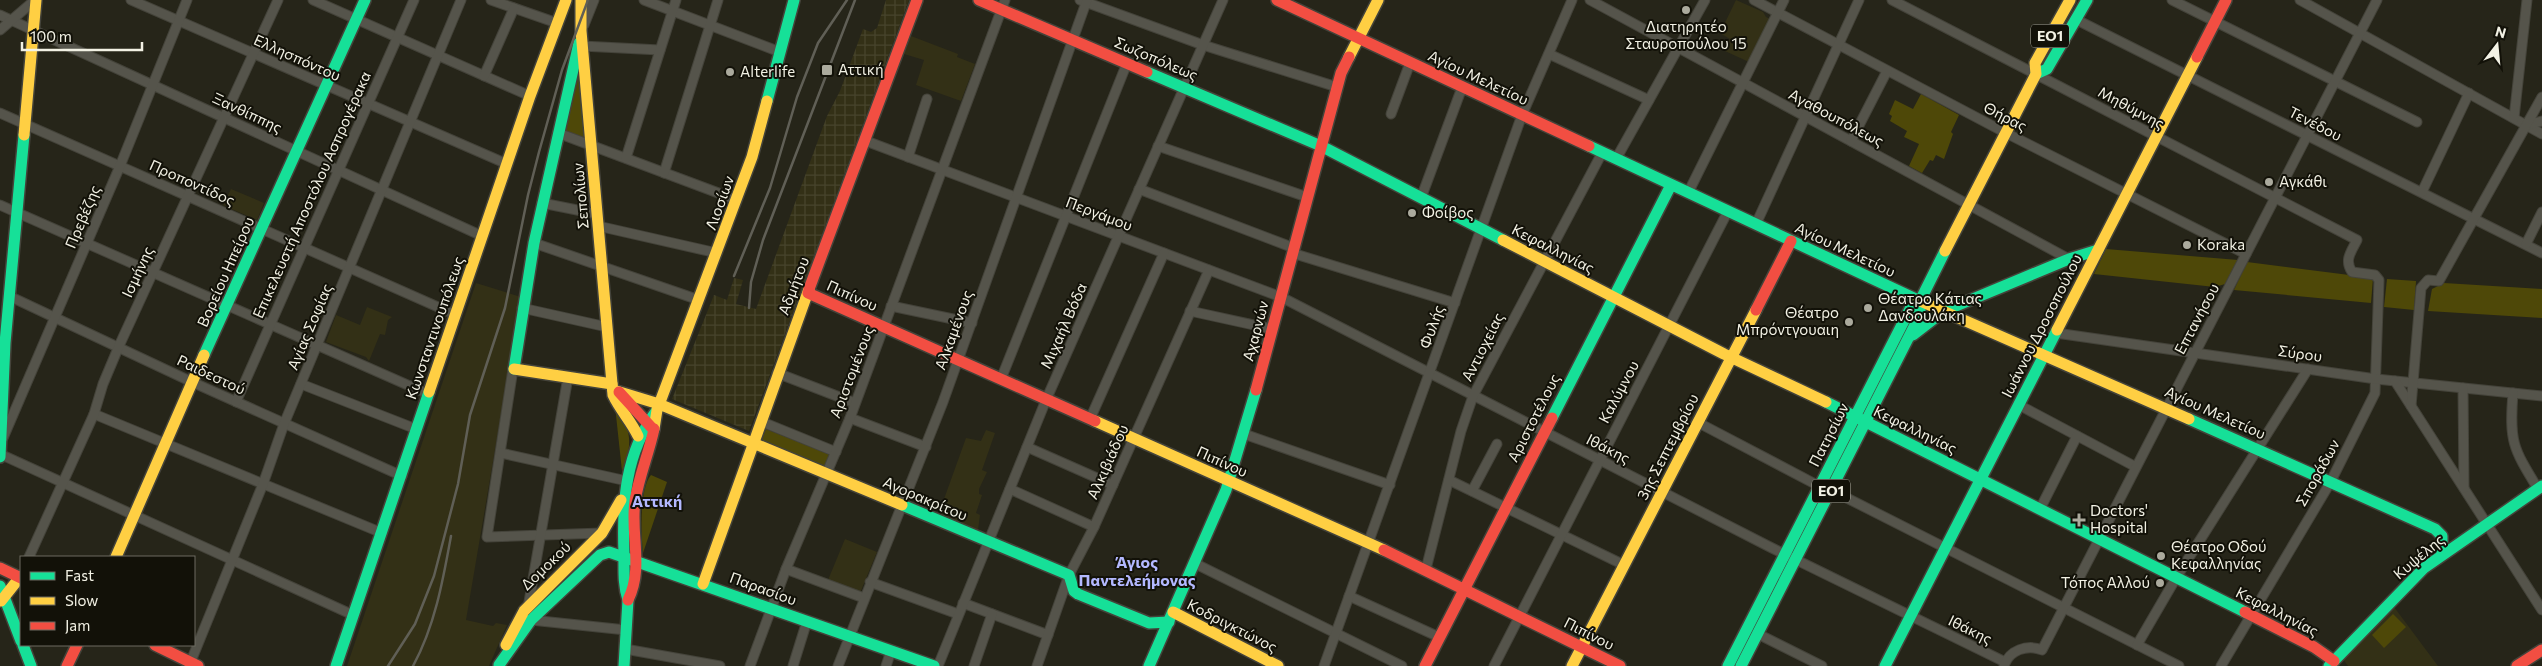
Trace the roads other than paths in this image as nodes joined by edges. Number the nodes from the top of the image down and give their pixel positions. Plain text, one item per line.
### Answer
1 (35, 0) edge
2 (132, 0) edge
3 (187, 0) edge
4 (278, 0) edge
5 (313, 0) edge
6 (365, 0) edge
7 (414, 0) edge
8 (461, 0) edge
9 (491, 0) edge
10 (566, 0) edge
11 (581, 0) edge
12 (594, 0) edge
13 (644, 0) edge
14 (676, 0) edge
15 (718, 0) edge
16 (794, 0) edge
17 (917, 0) edge
18 (979, 0) edge
19 (1222, 0) edge
20 (1277, 0) edge
21 (1378, 0) edge
22 (1572, 0) edge
23 (1590, 0) edge
24 (1705, 0) edge
25 (1754, 0) edge
26 (1784, 0) edge
27 (1859, 0) edge
28 (1892, 0) edge
29 (2070, 0) edge
30 (2087, 0) edge
31 (2172, 0) edge
32 (2226, 0) edge
33 (2300, 0) edge
34 (2377, 0) edge
35 (2527, 0) edge
36 (1084, 1) edge
37 (1003, 5) edge
38 (514, 8) junction
39 (672, 11) junction
40 (1777, 13) junction
41 (0, 15) edge
42 (356, 19) junction
43 (2076, 19) junction
44 (11, 20) junction
45 (178, 21) junction
46 (2215, 22) junction
47 (557, 23) junction
48 (710, 26) junction
49 (0, 30) edge
50 (34, 31) junction
51 (581, 31) junction
52 (2360, 33) junction
53 (397, 38) junction
54 (1358, 38) junction
55 (1072, 40) junction
56 (1203, 45) junction
57 (1839, 45) junction
58 (582, 46) junction
59 (1678, 48) junction
60 (660, 50) junction
61 (780, 52) junction
62 (254, 53) junction
63 (1549, 54) junction
64 (438, 56) junction
65 (1410, 63) junction
66 (1127, 64) junction
67 (1887, 71) junction
68 (2036, 74) junction
69 (2187, 75) junction
70 (484, 76) junction
71 (2335, 81) junction
72 (1743, 83) junction
73 (153, 85) junction
74 (327, 85) junction
75 (1337, 87) junction
76 (1184, 88) junction
77 (1465, 88) junction
78 (2469, 93) junction
79 (530, 96) junction
80 (2542, 96) edge
81 (927, 99) dead end
82 (1649, 100) junction
83 (368, 104) junction
84 (0, 113) edge
85 (1392, 114) dead end
86 (1522, 115) junction
87 (1806, 117) junction
88 (224, 118) junction
89 (2514, 118) junction
90 (2542, 120) edge
91 (410, 122) junction
92 (2416, 122) dead end
93 (24, 123) junction
94 (2526, 125) junction
95 (558, 133) junction
96 (2006, 133) junction
97 (2542, 134) edge
98 (2307, 135) junction
99 (2155, 136) junction
100 (866, 141) junction
101 (1851, 141) junction
102 (591, 145) junction
103 (1158, 146) junction
104 (1321, 146) junction
105 (297, 151) junction
106 (1602, 153) junction
107 (908, 157) junction
108 (626, 158) junction
109 (1616, 159) junction
110 (507, 164) junction
111 (120, 166) junction
112 (941, 169) junction
113 (338, 170) junction
114 (664, 173) junction
115 (1671, 185) junction
116 (1140, 189) junction
117 (382, 190) junction
118 (2422, 192) junction
119 (1688, 193) junction
120 (2126, 193) junction
121 (188, 196) junction
122 (1307, 197) junction
123 (1016, 198) junction
124 (1421, 198) junction
125 (2275, 198) junction
126 (737, 200) junction
127 (542, 203) junction
128 (0, 205) edge
129 (1970, 205) junction
130 (1728, 211) junction
131 (16, 212) junction
132 (2542, 212) edge
133 (597, 214) junction
134 (1066, 216) junction
135 (2473, 218) junction
136 (1756, 224) junction
137 (598, 226) junction
138 (262, 229) junction
139 (1482, 229) junction
140 (482, 236) junction
141 (1119, 236) junction
142 (1791, 241) junction
143 (87, 243) junction
144 (534, 243) junction
145 (2526, 244) junction
146 (304, 248) junction
147 (1293, 250) junction
148 (2098, 250) junction
149 (717, 253) junction
150 (1164, 253) junction
151 (2542, 253) edge
152 (2246, 254) junction
153 (2070, 259) junction
154 (1543, 261) junction
155 (602, 266) junction
156 (349, 268) junction
157 (1209, 270) junction
158 (153, 272) junction
159 (2375, 275) joint
160 (808, 293) junction
161 (9, 296) junction
162 (1280, 297) junction
163 (1613, 297) junction
164 (699, 300) junction
165 (1920, 301) junction
166 (1456, 303) junction
167 (227, 305) junction
168 (891, 306) junction
169 (522, 308) junction
170 (1190, 311) junction
171 (1944, 311) junction
172 (456, 315) junction
173 (55, 317) junction
174 (972, 323) junction
175 (270, 324) junction
176 (607, 326) junction
177 (1669, 326) junction
178 (884, 327) junction
179 (1272, 329) junction
180 (2056, 333) junction
181 (317, 344) junction
182 (119, 346) junction
183 (1903, 348) junction
184 (2194, 353) junction
185 (2044, 355) junction
186 (1731, 357) junction
187 (959, 360) junction
188 (514, 369) junction
189 (2308, 369) junction
190 (778, 373) junction
191 (1430, 373) junction
192 (568, 377) junction
193 (1001, 379) junction
194 (2376, 379) junction
195 (2395, 381) junction
196 (192, 382) junction
197 (2413, 383) junction
198 (301, 384) junction
199 (2463, 388) junction
200 (615, 389) junction
201 (2513, 393) junction
202 (428, 394) junction
203 (1473, 396) junction
204 (2542, 396) edge
205 (1046, 400) junction
206 (236, 402) junction
207 (855, 403) junction
208 (2019, 405) junction
209 (2411, 406) junction
210 (658, 407) junction
211 (2166, 408) junction
212 (94, 414) junction
213 (850, 418) junction
214 (1854, 418) junction
215 (1090, 419) junction
216 (646, 422) junction
217 (760, 422) junction
218 (1697, 422) junction
219 (1866, 422) junction
220 (284, 424) junction
221 (416, 429) junction
222 (655, 430) junction
223 (1544, 432) junction
224 (1244, 434) junction
225 (638, 436) junction
226 (2077, 436) junction
227 (1133, 439) junction
228 (166, 444) junction
229 (754, 444) junction
230 (1497, 444) dead end
231 (926, 447) junction
232 (1027, 447) junction
233 (2258, 449) junction
234 (0, 452) edge
235 (836, 452) junction
236 (500, 453) junction
237 (1599, 460) junction
238 (553, 464) junction
239 (2136, 467) junction
240 (826, 474) junction
241 (402, 476) junction
242 (1981, 479) junction
243 (627, 480) junction
244 (1449, 480) junction
245 (1229, 482) junction
246 (62, 483) junction
247 (2330, 483) junction
248 (263, 484) junction
249 (1113, 485) junction
250 (1390, 485) junction
251 (1819, 486) junction
252 (2540, 488) edge
253 (1010, 489) junction
254 (2464, 489) junction
255 (1831, 490) junction
256 (1472, 491) junction
257 (1662, 492) junction
258 (624, 496) junction
259 (903, 506) junction
260 (1505, 508) junction
261 (2040, 509) junction
262 (135, 516) junction
263 (2487, 524) junction
264 (1094, 527) junction
265 (382, 533) junction
266 (602, 533) junction
267 (1561, 535) junction
268 (541, 536) junction
269 (2099, 539) junction
270 (988, 541) junction
271 (1369, 543) junction
272 (1946, 548) junction
273 (1784, 554) junction
274 (2442, 554) junction
275 (29, 556) edge
276 (116, 556) edge
277 (624, 556) junction
278 (232, 560) junction
279 (635, 560) junction
280 (1796, 560) junction
281 (1194, 563) junction
282 (1624, 566) junction
283 (0, 568) edge
284 (1426, 569) junction
285 (786, 570) junction
286 (1069, 575) junction
287 (20, 576) edge
288 (20, 577) edge
289 (2176, 578) junction
290 (533, 580) junction
291 (870, 582) junction
292 (702, 584) junction
293 (0, 586) edge
294 (545, 587) junction
295 (1465, 587) junction
296 (1349, 596) junction
297 (864, 598) junction
298 (2, 600) edge
299 (628, 600) junction
300 (529, 602) junction
301 (963, 603) junction
302 (771, 608) junction
303 (2064, 608) junction
304 (2542, 610) edge
305 (958, 614) junction
306 (992, 614) junction
307 (353, 615) junction
308 (1520, 615) junction
309 (2250, 615) junction
310 (1911, 616) junction
311 (1171, 617) junction
312 (531, 620) junction
313 (807, 621) junction
314 (626, 630) junction
315 (1336, 632) junction
316 (1758, 634) junction
317 (1048, 635) junction
318 (848, 636) junction
319 (1439, 637) junction
320 (20, 639) edge
321 (2137, 645) junction
322 (23, 646) edge
323 (77, 646) edge
324 (158, 646) edge
325 (1582, 647) junction
326 (625, 649) junction
327 (2542, 650) edge
328 (892, 651) junction
329 (2004, 664) edge
330 (2333, 664) edge
331 (192, 665) edge
332 (31, 666) edge
333 (67, 666) edge
334 (336, 666) edge
335 (500, 666) edge
336 (624, 666) edge
337 (720, 666) edge
338 (750, 666) edge
339 (793, 666) edge
340 (838, 666) edge
341 (886, 666) edge
342 (936, 666) edge
343 (974, 666) edge
344 (1037, 666) edge
345 (1149, 666) edge
346 (1278, 666) edge
347 (1324, 666) edge
348 (1402, 666) edge
349 (1425, 666) edge
350 (1494, 666) edge
351 (1572, 666) edge
352 (1620, 666) edge
353 (1728, 666) edge
354 (1741, 666) edge
355 (1822, 666) edge
356 (1885, 666) edge
357 (2179, 666) edge
358 (2221, 666) edge
359 (2517, 666) edge

1 - 44 street
1 - 50 street
2 - 45 street, Ελλησπόντου
3 - 45 street, Πρεβέζης
4 - 62 street, Ισμήνης
5 - 42 street
6 - 42 street, Βορείου Ηπείρου
7 - 53 street, Επικελευστή Αποστόλου Ασπρογέρακα
8 - 64 street, Αγίας Σοφίας
9 - 38 street
10 - 47 street, Κωνσταντινουπόλεως
11 - 51 street, Σεπολίων
12 - 51 street
13 - 39 street
14 - 39 street
15 - 48 street
16 - 61 street, Λιοσίων
17 - 100 street, Αδμήτου
18 - 37 street, Σωζοπόλεως
19 - 56 street, Μιχαήλ Βόδα
20 - 54 street, Αγίου Μελετίου
21 - 54 street, Αχαρνών
22 - 63 street, Φυλής
23 - 59 street, Αγαθουπόλεως
24 - 59 street
25 - 40 street, Θήρας
26 - 40 street
27 - 57 street
28 - 68 street, Μηθύμνης
29 - 68 street, Πατησίων / ΕΟ1
30 - 43 street, Πατησίων / ΕΟ1
31 - 46 street
32 - 46 street, Ιωάννου Δροσοπούλου
33 - 52 street
34 - 52 street, Επτανήσου
35 - 89 street
36 - 55 street, Αλκαμένους
36 - 56 street
37 - 55 street, Σωζοπόλεως
37 - 112 street, Αριστομένους
38 - 47 street
38 - 70 street
39 - 48 street
39 - 60 street
40 - 57 street, Θήρας
40 - 72 street
41 - 44 street, Ξανθίππης
42 - 53 street
42 - 74 street, Βορείου Ηπείρου
43 - 68 street, Πατησίων / ΕΟ1
43 - 69 street, Τενέδου
44 - 49 street
44 - 50 street, Ξανθίππης
45 - 62 street, Ελλησπόντου
45 - 73 street, Πρεβέζης
46 - 69 street, Ιωάννου Δροσοπούλου
46 - 71 street
47 - 79 street, Κωνσταντινουπόλεως
48 - 61 street
48 - 114 street
50 - 73 street, Ξανθίππης
50 - 93 street
51 - 58 street, Σεπολίων
51 - 95 street
52 - 71 street, Επτανήσου
52 - 78 street
53 - 64 street
53 - 83 street, Επικελευστή Αποστόλου Ασπρογέρακα
54 - 65 street, Αγίου Μελετίου
54 - 75 street, Αχαρνών
55 - 66 street, Σωζοπόλεως
55 - 123 street, Αλκαμένους
56 - 75 street
56 - 76 street, Μιχαήλ Βόδα
57 - 67 street, Θήρας
57 - 87 street
58 - 60 street
58 - 102 street, Σεπολίων
59 - 72 street, Αγαθουπόλεως
59 - 82 street
60 - 108 street
61 - 126 street, Λιοσίων
62 - 74 street, Ελλησπόντου
62 - 88 street, Ισμήνης
63 - 82 street
63 - 86 street, Φυλής
64 - 70 street
64 - 91 street, Αγίας Σοφίας
65 - 77 street, Αγίου Μελετίου
65 - 85 street
66 - 76 street, Σωζοπόλεως
66 - 134 street
67 - 96 street, Θήρας
67 - 101 street
68 - 96 street, Πατησίων / ΕΟ1
68 - 99 street, Μηθύμνης
69 - 98 street, Τενέδου
69 - 99 street, Ιωάννου Δροσοπούλου
70 - 79 street
71 - 92 street
71 - 98 street, Επτανήσου
72 - 87 street, Αγαθουπόλεως
72 - 119 street
73 - 88 street, Ξανθίππης
73 - 111 street, Πρεβέζης
74 - 83 street, Ελλησπόντου
74 - 105 street, Βορείου Ηπείρου
75 - 104 street, Αχαρνών
76 - 103 street, Μιχαήλ Βόδα
76 - 104 street, Σωζοπόλεως
77 - 86 street, Αγίου Μελετίου
77 - 124 street
78 - 89 street
78 - 118 street
79 - 110 street, Κωνσταντινουπόλεως
80 - 94 street
81 - 107 street
82 - 109 street
83 - 91 street, Ελλησπόντου
83 - 113 street, Επικελευστή Αποστόλου Ασπρογέρακα
84 - 93 street, Προποντίδος
86 - 106 street, Αγίου Μελετίου
86 - 139 street, Φυλής
87 - 101 street, Αγαθουπόλεως
87 - 136 street
88 - 105 street, Ξανθίππης
88 - 121 street, Ισμήνης
89 - 94 street
90 - 94 street
91 - 110 street, Ελλησπόντου
91 - 117 street, Αγίας Σοφίας
93 - 111 street, Προποντίδος
93 - 131 street
94 - 97 street
94 - 135 street
95 - 102 street
95 - 127 street
96 - 120 street, Θήρας
96 - 129 street, Πατησίων / ΕΟ1
98 - 118 street, Τενέδου
98 - 125 street, Επτανήσου
99 - 120 street, Ιωάννου Δροσοπούλου
99 - 125 street, Μηθύμνης
100 - 107 street, Περγάμου
100 - 160 street, Αδμήτου
101 - 129 street, Αγαθουπόλεως
102 - 108 street
102 - 133 street, Σεπολίων
103 - 116 street, Μιχαήλ Βόδα
103 - 122 street
104 - 122 street, Αχαρνών
104 - 124 street, Κεφαλληνίας
105 - 113 street, Ξανθίππης
105 - 138 street, Βορείου Ηπείρου
106 - 109 street, Αγίου Μελετίου
106 - 154 street, Αντιοχείας
107 - 112 street, Περγάμου
108 - 114 street
109 - 115 street, Αγίου Μελετίου
110 - 140 street, Κωνσταντινουπόλεως
111 - 121 street, Προποντίδος
111 - 143 street, Πρεβέζης
112 - 123 street, Περγάμου
112 - 168 street, Αριστομένους
113 - 117 street, Ξανθίππης
113 - 146 street, Επικελευστή Αποστόλου Ασπρογέρακα
114 - 126 street
115 - 119 street, Αγίου Μελετίου
115 - 163 street, Αριστοτέλους
116 - 141 street, Μιχαήλ Βόδα
116 - 147 street
117 - 140 street, Ξανθίππης
117 - 156 street, Αγίας Σοφίας
118 - 135 street, Τενέδου
119 - 130 street, Αγίου Μελετίου
120 - 148 street, Ιωάννου Δροσοπούλου
120 - 152 street, Θήρας
121 - 138 street, Προποντίδος
121 - 158 street, Ισμήνης
122 - 147 street, Αχαρνών
123 - 134 street, Περγάμου
123 - 174 street, Αλκαμένους
124 - 139 street, Κεφαλληνίας
125 - 152 street, Επτανήσου
125 - 159 street, Μηθύμνης
126 - 149 street, Λιοσίων
127 - 133 street
127 - 144 street
128 - 131 street
129 - 153 street, Αγαθουπόλεως
129 - 165 street, Πατησίων / ΕΟ1
130 - 136 street, Αγίου Μελετίου
130 - 177 street, Καλύμνου
131 - 143 street
131 - 161 street
132 - 145 street
133 - 137 street, Σεπολίων
134 - 141 street, Περγάμου
134 - 193 street
135 - 145 street, Τενέδου
135 - 197 street
136 - 142 street, Αγίου Μελετίου
137 - 149 street
137 - 155 street, Σεπολίων
138 - 146 street, Προποντίδος
138 - 167 street, Βορείου Ηπείρου
139 - 154 street, Κεφαλληνίας
139 - 166 street, Φυλής
140 - 172 street, Κωνσταντινουπόλεως
141 - 150 street, Περγάμου
141 - 205 street, Μιχαήλ Βόδα
142 - 165 street, Αγίου Μελετίου
142 - 186 street, 3ης Σεπτεμβρίου
143 - 158 street
143 - 173 street, Πρεβέζης
144 - 155 street
144 - 169 street
145 - 151 street, Τενέδου
146 - 156 street, Προποντίδος
146 - 175 street, Επικελευστή Αποστόλου Ασπρογέρακα
147 - 162 street, Αχαρνών
147 - 166 street
148 - 153 street
148 - 180 street, Ιωάννου Δροσοπούλου
149 - 164 street, Λιοσίων
150 - 157 street, Περγάμου
150 - 215 street
152 - 184 street, Επτανήσου
153 - 171 street
154 - 163 street, Κεφαλληνίας
154 - 203 street, Αντιοχείας
155 - 164 street
155 - 176 street, Σεπολίων
156 - 172 street, Προποντίδος
156 - 181 street, Αγίας Σοφίας
157 - 162 street, Περγάμου
157 - 170 street, Αλκιβιάδου
158 - 167 street
158 - 182 street, Ισμήνης
159 - 194 street, Σποράδων
160 - 178 street, Πιπίνου
160 - 190 street, Αδμήτου
161 - 173 street, Ραιδεστού
161 - 234 street
162 - 179 street, Αχαρνών
162 - 191 street, Ιθάκης
163 - 177 street, Κεφαλληνίας
163 - 223 street, Αριστοτέλους
164 - 210 street, Λιοσίων
165 - 171 street, Αγίου Μελετίου
165 - 183 street, Πατησίων / ΕΟ1
165 - 214 street, Πατησίων / ΕΟ1
166 - 191 street, Φυλής
167 - 175 street
167 - 196 street, Βορείου Ηπείρου
168 - 174 street
168 - 178 street, Αριστομένους
169 - 176 street
169 - 188 street
170 - 179 street
170 - 227 street, Αλκιβιάδου
171 - 183 street
171 - 185 street, Αγίου Μελετίου
172 - 202 street, Κωνσταντινουπόλεως
173 - 182 street, Ραιδεστού
173 - 234 street, Πρεβέζης
174 - 187 street, Αλκαμένους
175 - 181 street
175 - 206 street, Επικελευστή Αποστόλου Ασπρογέρακα
176 - 200 street, Σεπολίων
177 - 186 street, Κεφαλληνίας
177 - 237 street, Καλύμνου
178 - 187 street, Πιπίνου
178 - 207 street, Αριστομένους
179 - 224 street, Αχαρνών
180 - 184 street, Σύρου
180 - 185 street, Ιωάννου Δροσοπούλου
181 - 198 street, Αγίας Σοφίας
181 - 202 street
182 - 196 street, Ραιδεστού
182 - 212 street, Ισμήνης
183 - 219 street, Πατησίων / ΕΟ1
184 - 189 street, Σύρου
184 - 211 street, Επτανήσου
185 - 208 street, Ιωάννου Δροσοπούλου
185 - 211 street, Αγίου Μελετίου
186 - 214 street, Κεφαλληνίας
186 - 218 street, 3ης Σεπτεμβρίου
187 - 193 street, Πιπίνου
187 - 231 street, Αλκαμένους
188 - 192 street, Αγορακρίτου
188 - 236 street
189 - 194 street, Σύρου
189 - 233 street
190 - 207 street
190 - 217 street, Αδμήτου
191 - 203 street, Ιθάκης
191 - 250 street, Φυλής
192 - 200 street, Αγορακρίτου
192 - 238 street
193 - 205 street, Πιπίνου
194 - 195 street, Σύρου
194 - 247 street, Σποράδων
195 - 197 street, Σύρου
195 - 209 street
196 - 206 street, Ραιδεστού
196 - 228 street, Βορείου Ηπείρου
197 - 199 street, Σύρου
197 - 209 street
198 - 220 street, Αγίας Σοφίας
198 - 221 street
199 - 201 street, Σύρου
199 - 254 street
200 - 210 street, Αγορακρίτου
200 - 216 street
200 - 225 street, Σεπολίων
201 - 204 street, Σύρου
201 - 252 street
202 - 221 street, Κωνσταντινουπόλεως
203 - 223 street, Ιθάκης
203 - 244 street, Αντιοχείας
205 - 215 street, Πιπίνου
205 - 232 street, Μιχαήλ Βόδα
206 - 220 street, Ραιδεστού
207 - 213 street, Αριστομένους
208 - 226 street
208 - 242 street, Ιωάννου Δροσοπούλου
209 - 254 street
210 - 216 street, Λιοσίων
210 - 222 street, Λιοσίων
210 - 229 street, Αγορακρίτου
211 - 233 street, Αγίου Μελετίου
211 - 239 street, Επτανήσου
212 - 228 street
212 - 246 street, Ισμήνης
213 - 231 street
213 - 235 street, Αριστομένους
214 - 219 street, Κεφαλληνίας
214 - 251 street, Πατησίων / ΕΟ1
215 - 227 street, Πιπίνου
216 - 222 street
216 - 225 street, Λιοσίων
217 - 229 street, Αδμήτου
217 - 235 street
218 - 251 street
218 - 257 street, 3ης Σεπτεμβρίου
219 - 242 street, Κεφαλληνίας
219 - 255 street, Πατησίων / ΕΟ1
220 - 241 street, Ραιδεστού
220 - 248 street, Αγίας Σοφίας
221 - 241 street, Κωνσταντινουπόλεως
222 - 279 street, Λιοσίων
223 - 237 street, Ιθάκης
223 - 260 street, Αριστοτέλους
224 - 245 street, Αχαρνών
224 - 250 street
225 - 243 street, Λιοσίων
226 - 239 street
226 - 261 street
227 - 245 street, Πιπίνου
227 - 249 street, Αλκιβιάδου
228 - 248 street
228 - 262 street, Βορείου Ηπείρου
229 - 240 street, Αγορακρίτου
229 - 292 street, Αδμήτου
230 - 256 street
231 - 259 street, Αλκαμένους
232 - 249 street
232 - 253 street, Μιχαήλ Βόδα
233 - 247 street, Αγίου Μελετίου
233 - 289 street
234 - 246 street
235 - 240 street, Αριστομένους
236 - 238 street
236 - 268 street
237 - 257 street, Ιθάκης
237 - 267 street, Καλύμνου
238 - 243 street
238 - 268 street
239 - 269 street, Επτανήσου
240 - 259 street, Αγορακρίτου
240 - 285 street, Αριστομένους
241 - 265 street, Κωνσταντινουπόλεως
242 - 261 street, Κεφαλληνίας
242 - 272 street, Ιωάννου Δροσοπούλου
243 - 258 street, Λιοσίων
244 - 256 street
244 - 284 street, Αντιοχείας
245 - 271 street, Πιπίνου
245 - 281 street, Αχαρνών
246 - 262 street
246 - 275 street, Ισμήνης
247 - 274 street, Αγίου Μελετίου
247 - 309 street, Σποράδων
248 - 265 street
248 - 278 street, Αγίας Σοφίας
249 - 264 street, Αλκιβιάδου
250 - 271 street, Φυλής
251 - 273 street, Πατησίων / ΕΟ1
252 - 263 street, Κυψέλης
253 - 264 street
253 - 270 street, Μιχαήλ Βόδα
254 - 263 street
255 - 272 street
255 - 280 street, Πατησίων / ΕΟ1
256 - 260 street
257 - 273 street, Ιθάκης
257 - 282 street, 3ης Σεπτεμβρίου
258 - 266 street, Δομοκού
258 - 277 street, Λιοσίων
259 - 270 street, Αγορακρίτου
259 - 291 street, Αλκαμένους
260 - 267 street
260 - 295 street, Αριστοτέλους
261 - 269 street, Κεφαλληνίας
262 - 276 street, Βορείου Ηπείρου
262 - 278 street
263 - 274 street, Κυψέλης
263 - 304 street
264 - 286 street, Αλκιβιάδου
265 - 307 street, Κωνσταντινουπόλεως
266 - 268 street
266 - 294 street, Δομοκού
267 - 282 street
267 - 308 street, Καλύμνου
268 - 290 street
269 - 289 street, Κεφαλληνίας
269 - 303 street, Επτανήσου
270 - 286 street, Αγορακρίτου
270 - 301 street, Μιχαήλ Βόδα
271 - 284 street, Πιπίνου
271 - 296 street, Φυλής
272 - 303 street
272 - 310 street, Ιωάννου Δροσοπούλου
273 - 280 street, Ιθάκης
273 - 353 street, Πατησίων / ΕΟ1
274 - 330 street, Κυψέλης
277 - 279 street, Παρασίου
277 - 299 street, Λιοσίων
277 - 312 street, Δομοκού
278 - 307 street
278 - 331 street, Αγίας Σοφίας
279 - 292 street, Παρασίου
279 - 299 street, Λιοσίων
280 - 310 street, Ιθάκης
280 - 316 street, Πατησίων / ΕΟ1
281 - 311 street, Αχαρνών
281 - 315 street
282 - 325 street, 3ης Σεπτεμβρίου
283 - 287 street
284 - 295 street, Πιπίνου
285 - 297 street
285 - 302 street, Αριστομένους
286 - 311 street
286 - 317 street, Αλκιβιάδου
288 - 298 street
289 - 309 street, Κεφαλληνίας
289 - 321 street
290 - 294 street
290 - 300 street
291 - 297 street, Αλκαμένους
291 - 305 street
292 - 302 street, Παρασίου
293 - 298 street
294 - 300 street, Δομοκού
295 - 308 street, Πιπίνου
295 - 319 street, Αριστοτέλους
296 - 315 street, Φυλής
296 - 319 street
297 - 318 street, Αλκαμένους
298 - 320 street
299 - 314 street, Λιοσίων
300 - 335 street, Δομοκού
301 - 305 street, Μιχαήλ Βόδα
301 - 306 street
302 - 313 street, Παρασίου
302 - 338 street, Αριστομένους
303 - 321 street
303 - 329 street, Επτανήσου
305 - 342 street, Μιχαήλ Βόδα
306 - 317 street
306 - 343 street
307 - 334 street, Κωνσταντινουπόλεως
308 - 325 street, Πιπίνου
308 - 350 street, Καλύμνου
309 - 330 street, Κεφαλληνίας
309 - 358 street, Σποράδων
310 - 329 street, Ιθάκης
310 - 356 street, Ιωάννου Δροσοπούλου
311 - 345 street, Αχαρνών
311 - 346 street, Κοδριγκτώνος
312 - 314 street
312 - 335 street, Δομοκού
313 - 318 street, Παρασίου
313 - 339 street
314 - 326 street, Λιοσίων
315 - 347 street, Φυλής
315 - 348 street
316 - 354 street, Πατησίων / ΕΟ1
316 - 355 street
317 - 344 street, Αλκιβιάδου
318 - 328 street, Παρασίου
318 - 340 street, Αλκαμένους
319 - 349 street, Αριστοτέλους
321 - 357 street
322 - 332 street
323 - 333 street
324 - 331 street
325 - 351 street, 3ης Σεπτεμβρίου
325 - 352 street, Πιπίνου
326 - 336 street, Λιοσίων
326 - 337 street
327 - 359 street
328 - 341 street
328 - 342 street, Παρασίου

